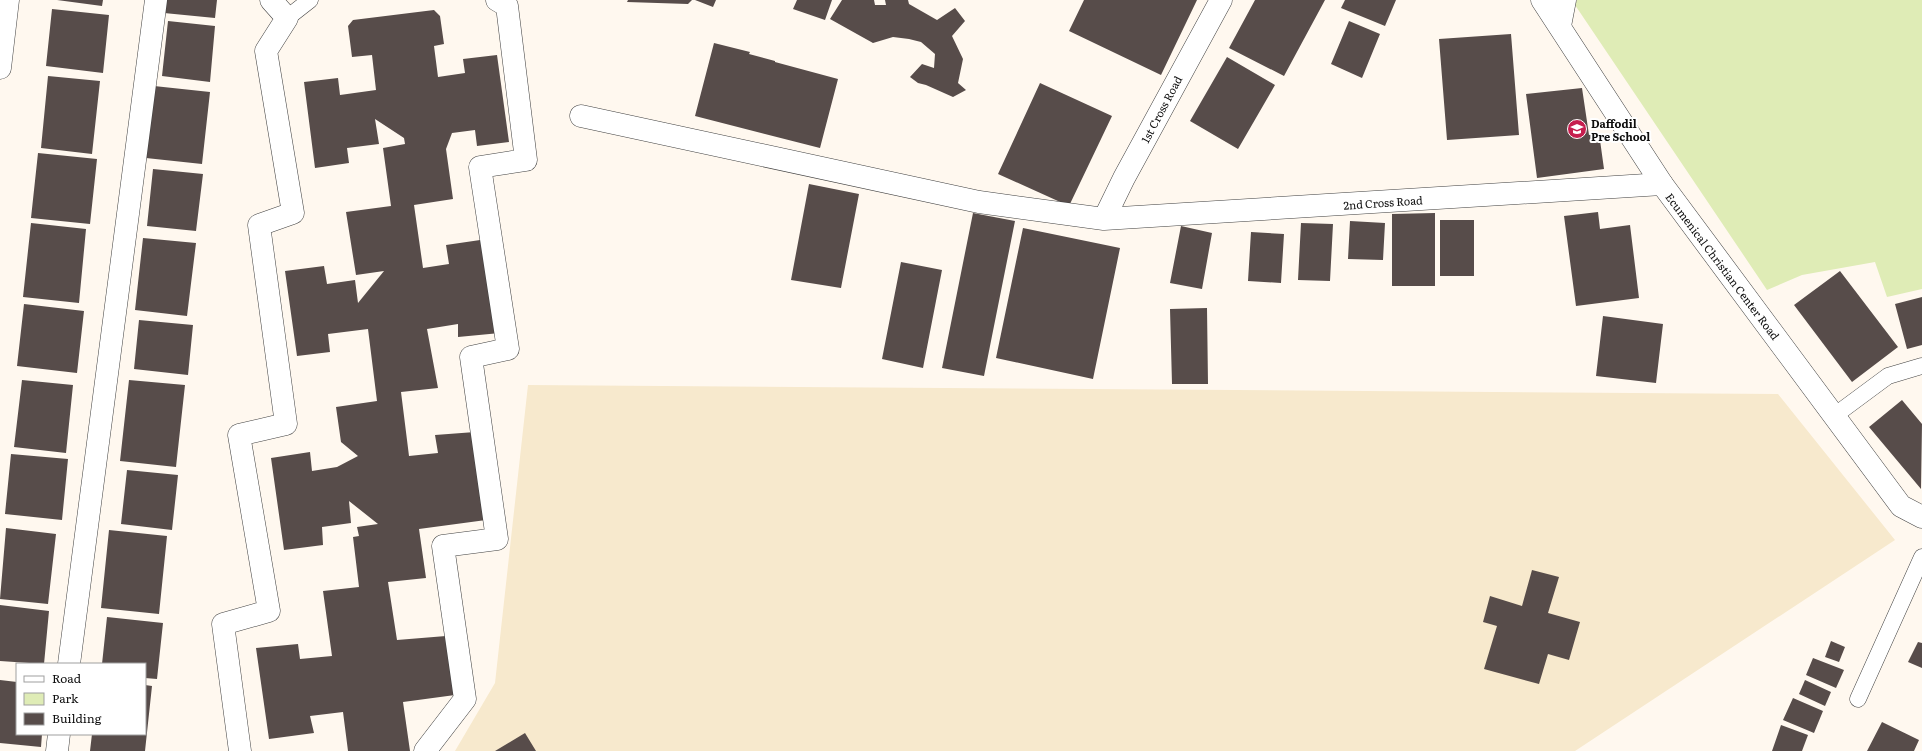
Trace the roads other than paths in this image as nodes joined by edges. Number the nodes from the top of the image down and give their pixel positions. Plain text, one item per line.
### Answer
1 (8, 0) edge
2 (156, 0) edge
3 (271, 0) edge
4 (310, 0) edge
5 (497, 0) edge
6 (1220, 0) edge
7 (1542, 0) edge
8 (1565, 0) edge
9 (287, 18) junction
10 (1560, 26) junction
11 (0, 68) edge
12 (581, 116) dead end
13 (1662, 184) junction
14 (1104, 219) junction
15 (1922, 366) edge
16 (1834, 416) junction
17 (1922, 516) edge
18 (1922, 557) edge
19 (68, 663) edge
20 (1858, 699) dead end
21 (59, 735) edge
22 (57, 751) edge
23 (240, 751) edge
24 (425, 751) edge

1 - 11 street
2 - 19 street
3 - 9 street
4 - 9 lane
5 - 24 street
6 - 14 street, 1st Cross Road
7 - 10 street, Ecumenical Christian Center Road
8 - 10 street
9 - 23 street
10 - 13 street, Ecumenical Christian Center Road
12 - 14 street, 2nd Cross Road
13 - 14 street, 2nd Cross Road
13 - 16 street, Ecumenical Christian Center Road
15 - 16 lane
16 - 17 street, Ecumenical Christian Center Road
18 - 20 lane
21 - 22 street

